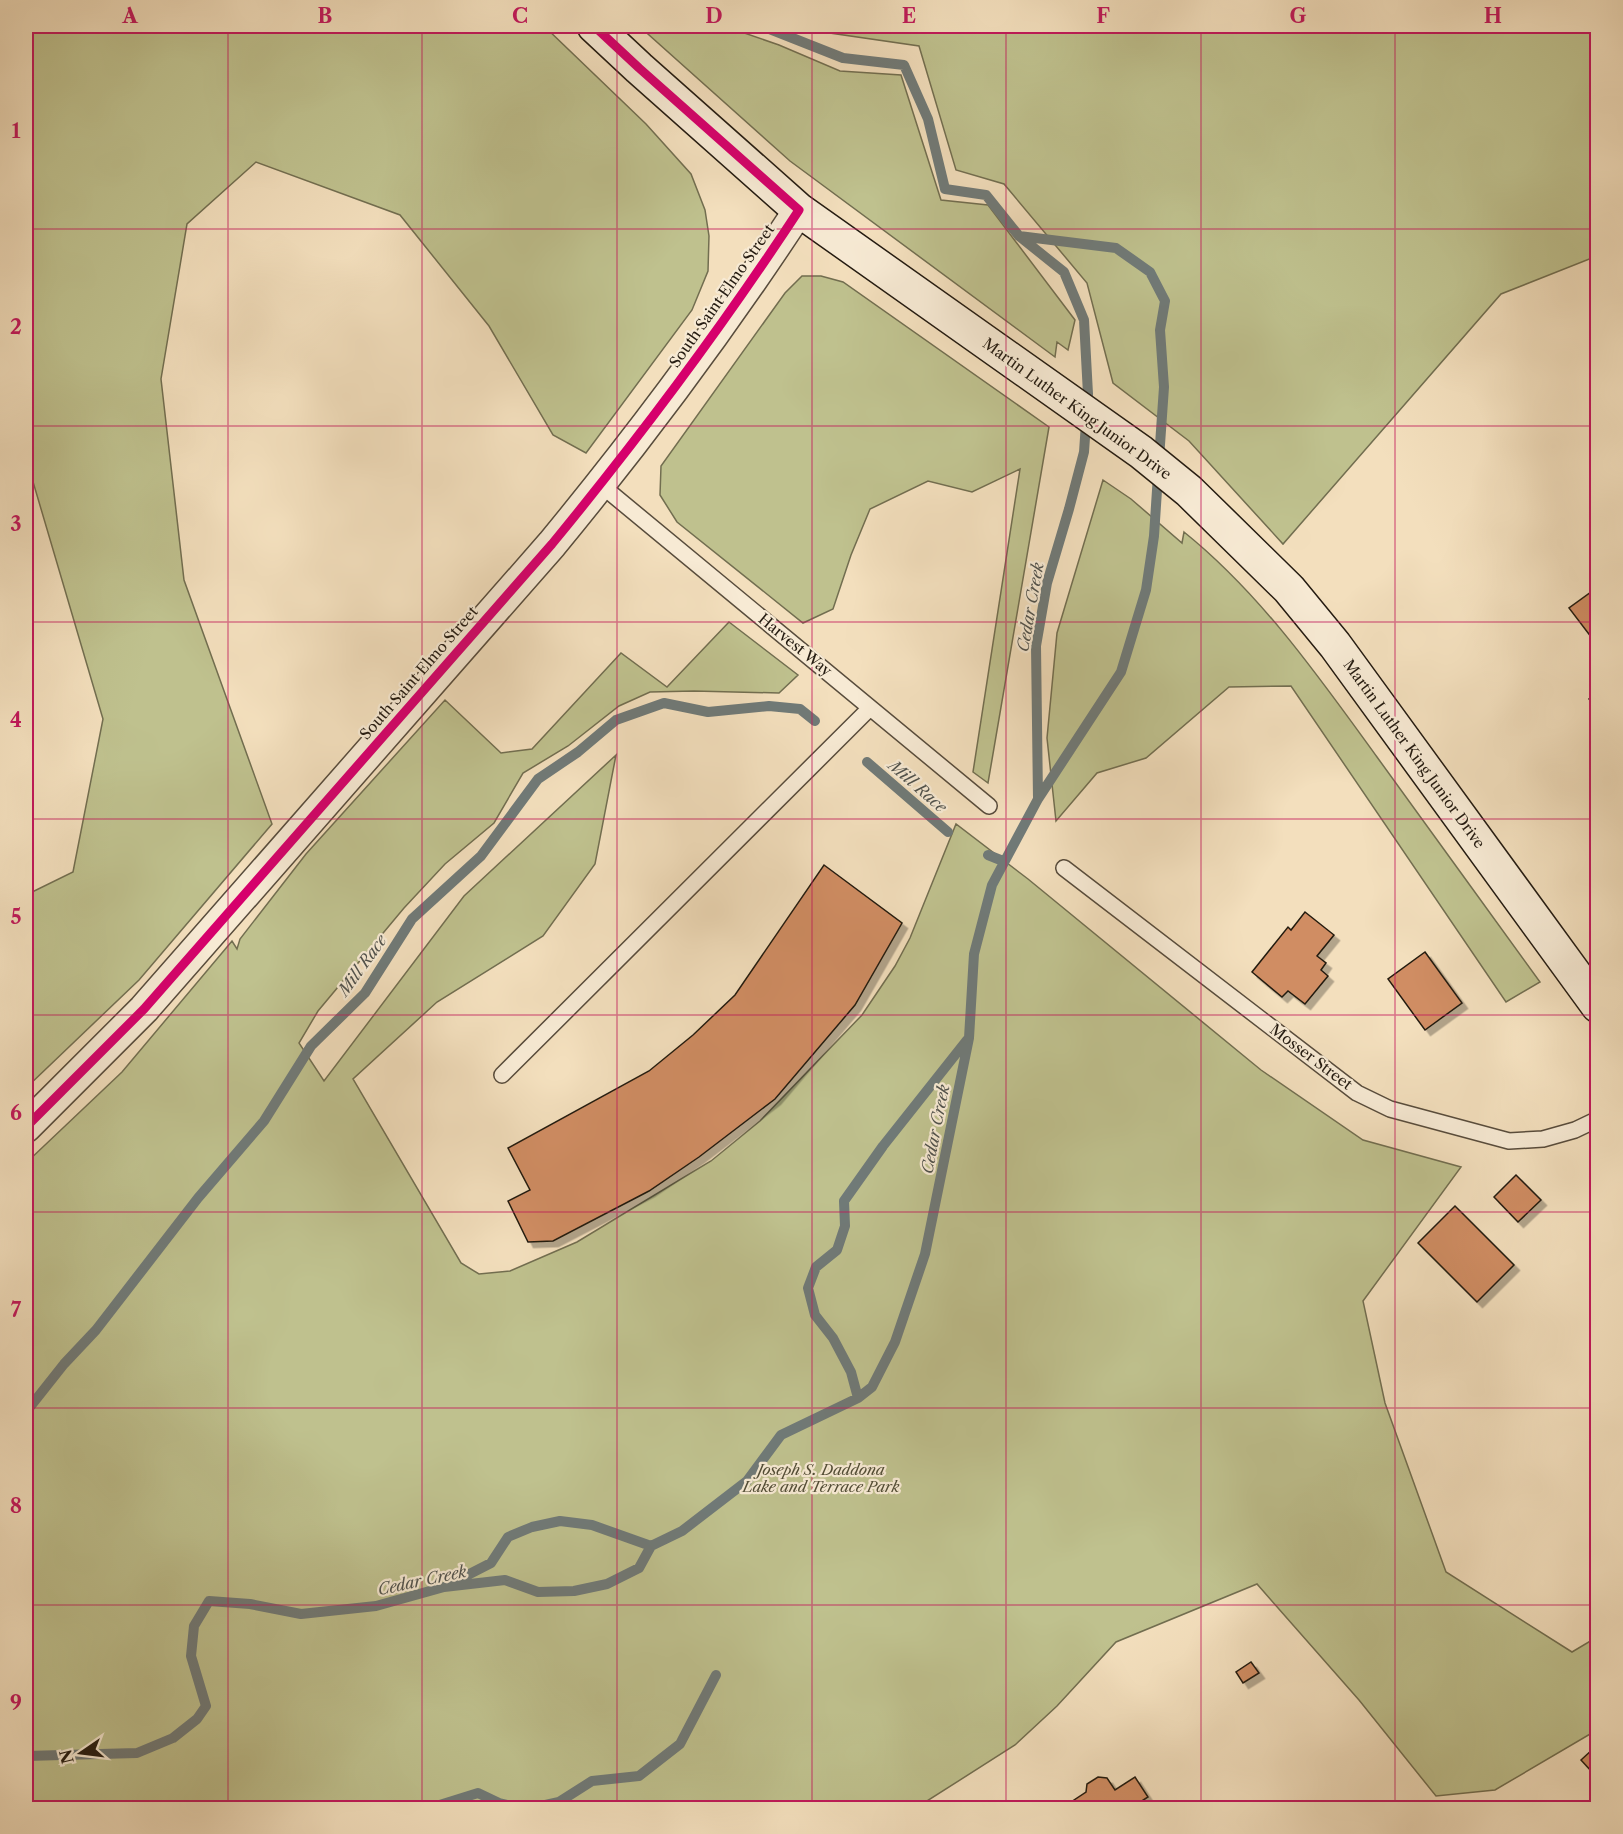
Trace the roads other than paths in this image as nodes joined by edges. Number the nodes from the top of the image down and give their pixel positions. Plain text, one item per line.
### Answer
1 (594, 26) edge
2 (799, 210) junction
3 (601, 485) junction
4 (870, 708) junction
5 (990, 806) dead end
6 (1064, 868) dead end
7 (1598, 1006) edge
8 (502, 1075) dead end
9 (1598, 1119) edge
10 (26, 1127) edge

1 - 2 main road, Martin Luther King Junior Drive
2 - 3 street, South Saint Elmo Street
2 - 7 main road, Martin Luther King Junior Drive
3 - 4 lane, Harvest Way
3 - 10 street, South Saint Elmo Street
4 - 5 lane, Harvest Way
4 - 8 lane
6 - 9 lane, Mosser Street

